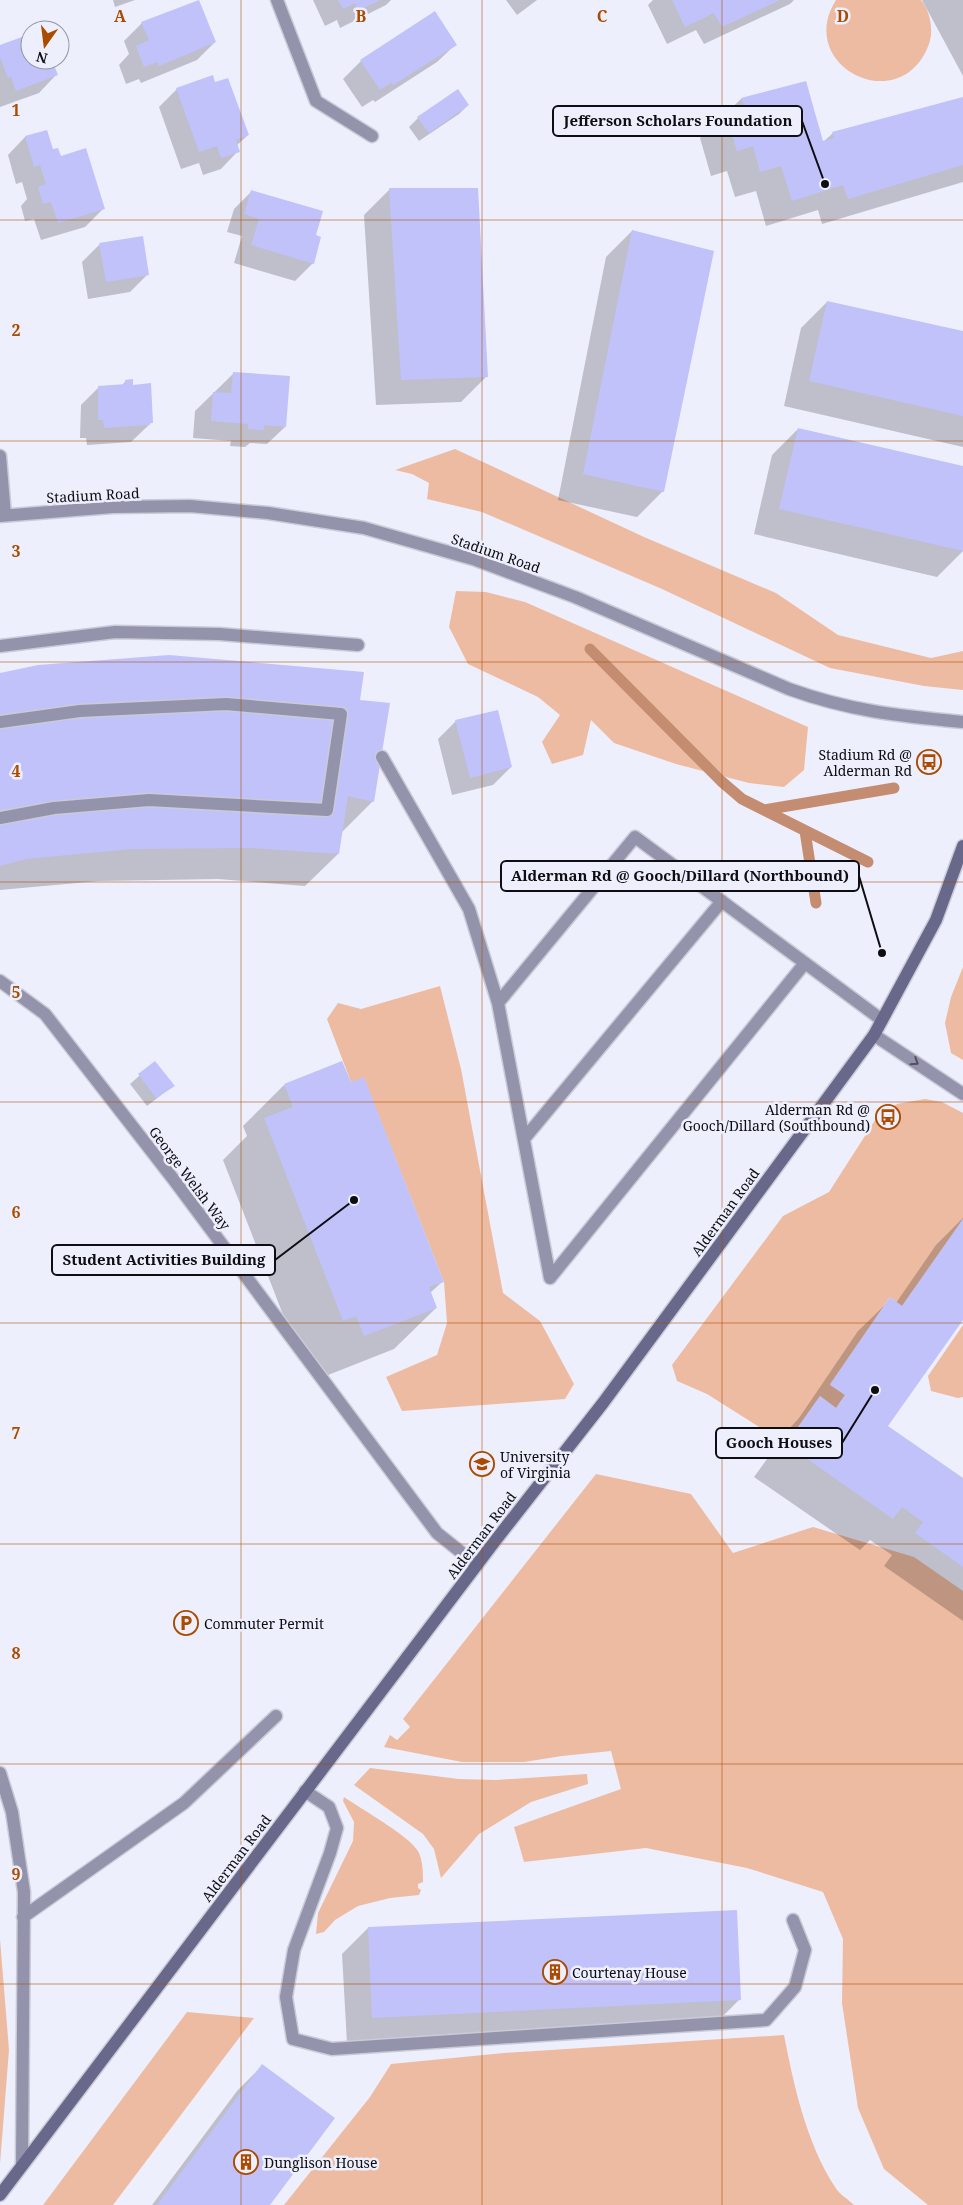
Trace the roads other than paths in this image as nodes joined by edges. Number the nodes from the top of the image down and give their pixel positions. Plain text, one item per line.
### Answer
1 (277, 0) edge
2 (372, 136) dead end
3 (0, 456) edge
4 (2, 516) edge
5 (358, 645) dead end
6 (0, 646) edge
7 (0, 722) edge
8 (963, 722) edge
9 (382, 757) dead end
10 (0, 818) edge
11 (963, 846) edge
12 (722, 901) junction
13 (805, 963) junction
14 (0, 981) edge
15 (498, 1003) junction
16 (882, 1020) junction
17 (874, 1036) junction
18 (963, 1094) edge
19 (524, 1139) junction
20 (477, 1565) junction
21 (276, 1716) dead end
22 (0, 1773) edge
23 (305, 1791) junction
24 (23, 1917) junction
25 (793, 1920) dead end
26 (22, 2165) junction
27 (0, 2195) edge

1 - 2 street
3 - 4 street
4 - 8 street, Stadium Road
5 - 6 street
7 - 10 street
9 - 15 street
11 - 16 main road, Alderman Road
12 - 13 street
12 - 15 street
12 - 19 street
13 - 16 street
13 - 19 street
14 - 20 street, George Welsh Way
15 - 19 street
16 - 17 main road, Alderman Road
17 -> 18 street
17 - 20 main road, Alderman Road
20 - 23 main road, Alderman Road
21 - 24 street
22 - 24 street
23 - 25 street
23 - 26 main road, Alderman Road
24 - 26 street
26 - 27 main road, Alderman Road

